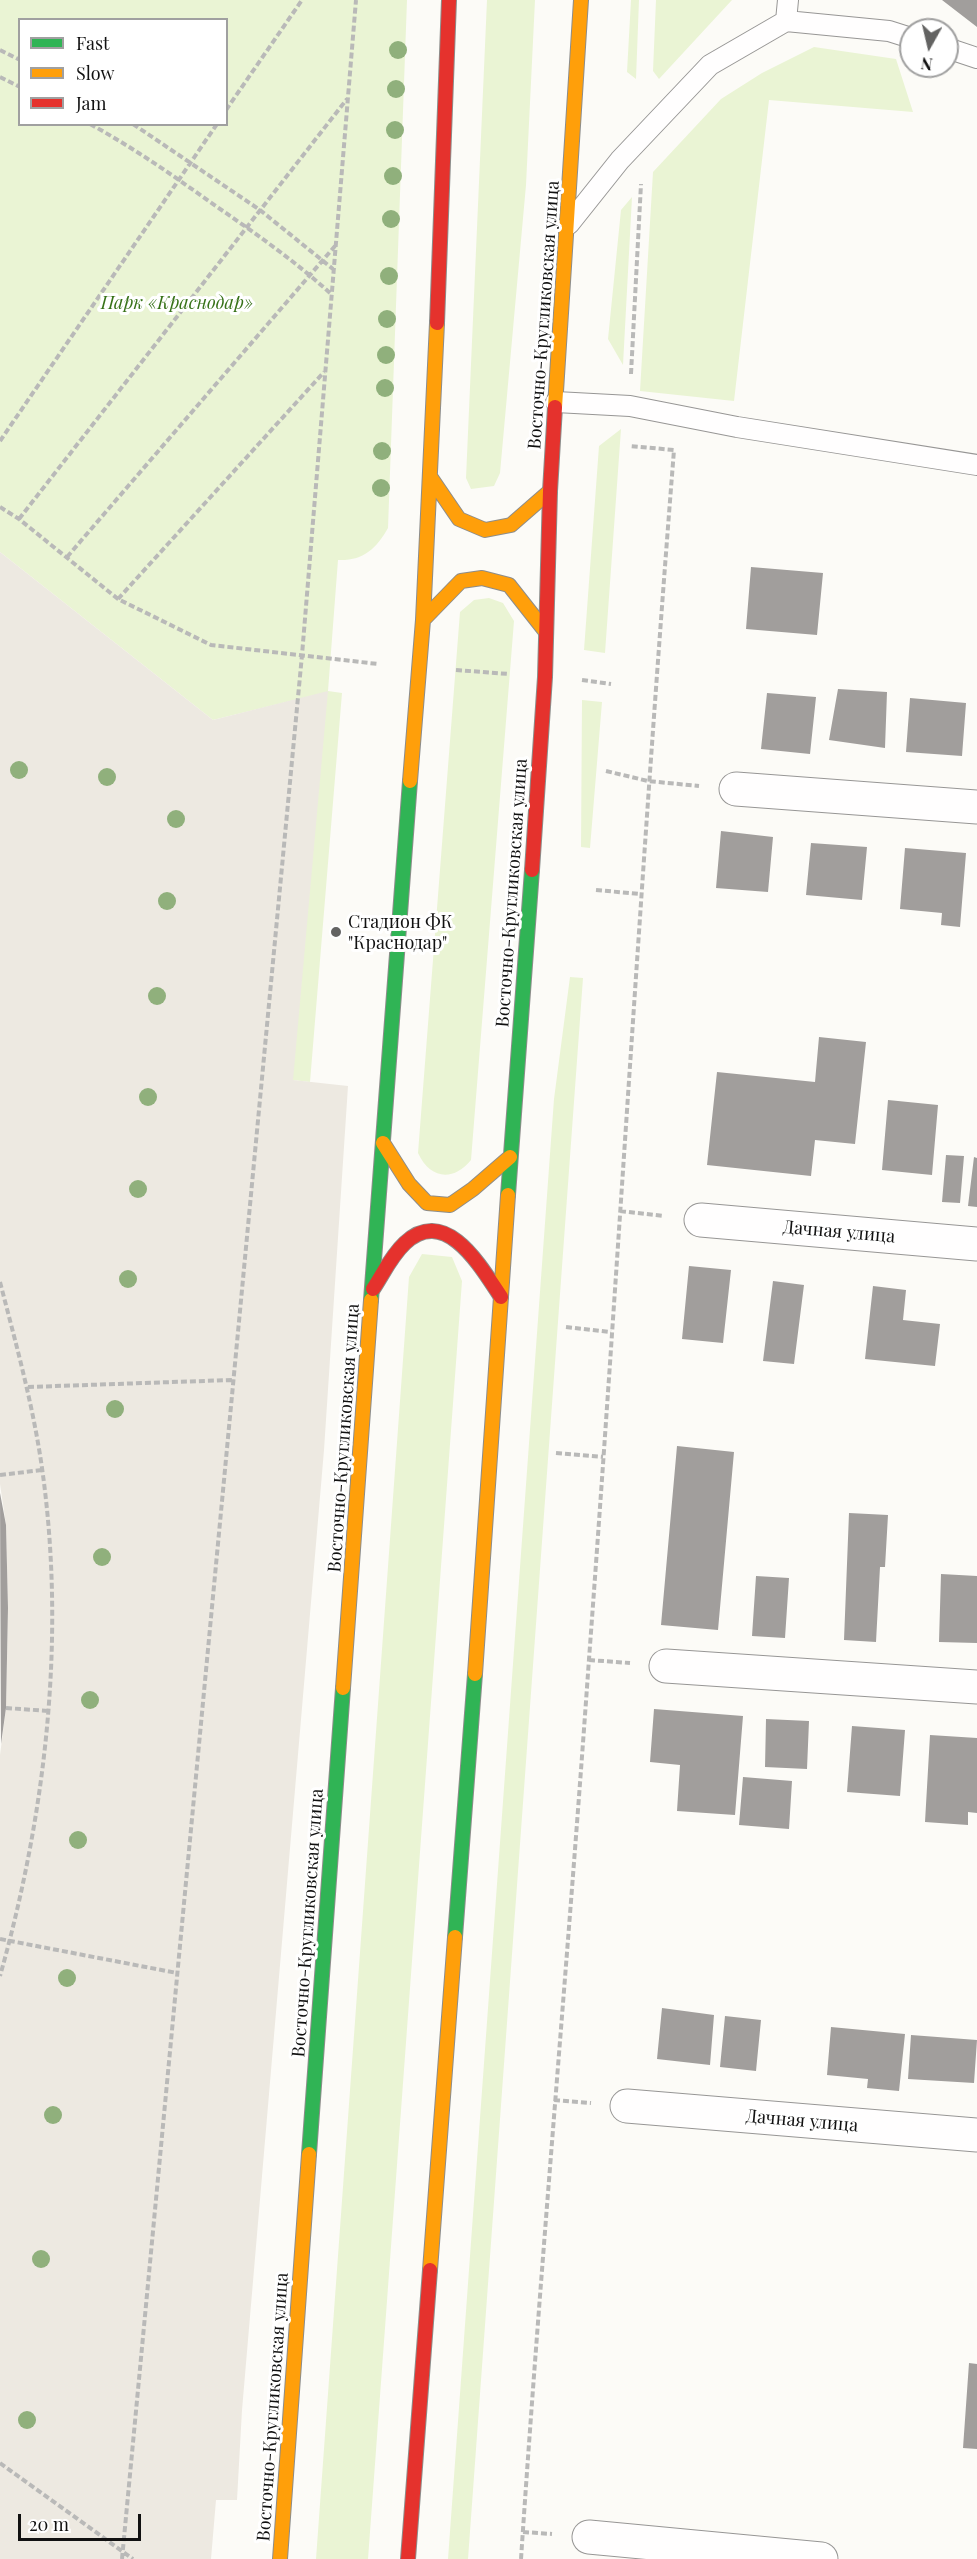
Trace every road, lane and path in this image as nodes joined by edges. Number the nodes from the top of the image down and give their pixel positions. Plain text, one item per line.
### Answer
1 (302, 0) edge
2 (356, 0) edge
3 (449, 0) edge
4 (581, 0) edge
5 (788, 0) edge
6 (786, 21) junction
7 (899, 34) edge
8 (0, 50) edge
9 (959, 52) edge
10 (977, 58) edge
11 (18, 59) edge
12 (0, 77) edge
13 (18, 86) edge
14 (348, 98) junction
15 (228, 107) edge
16 (94, 126) edge
17 (136, 126) edge
18 (216, 126) edge
19 (191, 162) junction
20 (179, 180) junction
21 (641, 183) dead end
22 (260, 210) junction
23 (568, 226) junction
24 (247, 227) junction
25 (336, 245) junction
26 (322, 261) junction
27 (334, 269) junction
28 (310, 275) junction
29 (332, 294) junction
30 (325, 372) junction
31 (631, 375) dead end
32 (556, 402) junction
33 (0, 441) edge
34 (630, 446) dead end
35 (977, 465) edge
36 (431, 478) junction
37 (550, 491) junction
38 (0, 507) edge
39 (19, 519) junction
40 (67, 557) junction
41 (118, 599) junction
42 (423, 620) junction
43 (546, 632) junction
44 (302, 655) junction
45 (378, 664) dead end
46 (453, 670) dead end
47 (512, 675) dead end
48 (581, 680) dead end
49 (610, 684) dead end
50 (606, 771) dead end
51 (648, 781) junction
52 (736, 789) joint
53 (977, 807) edge
54 (596, 890) dead end
55 (640, 894) junction
56 (383, 1143) junction
57 (510, 1157) junction
58 (620, 1211) junction
59 (700, 1220) joint
60 (977, 1244) edge
61 (0, 1282) edge
62 (373, 1289) junction
63 (501, 1297) junction
64 (566, 1327) dead end
65 (611, 1332) junction
66 (232, 1380) junction
67 (28, 1387) junction
68 (556, 1453) dead end
69 (603, 1457) junction
70 (42, 1470) junction
71 (0, 1475) edge
72 (666, 1666) dead end
73 (977, 1688) edge
74 (6, 1708) dead end
75 (49, 1711) junction
76 (0, 1939) edge
77 (10, 1941) junction
78 (177, 1973) junction
79 (0, 1976) edge
80 (627, 2106) dead end
81 (977, 2135) edge
82 (0, 2463) edge
83 (589, 2538) dead end
84 (123, 2552) junction
85 (122, 2559) edge
86 (134, 2559) edge
87 (280, 2559) edge
88 (408, 2559) edge
89 (521, 2559) edge
90 (821, 2559) edge

1 - 15 path
2 - 14 path
3 - 36 main road, Восточно-Кругликовская улица
4 - 23 main road, Восточно-Кругликовская улица
5 - 6 lane
6 - 7 lane
6 - 23 lane
8 - 11 path
9 - 10 lane
12 - 13 path
14 - 22 path
14 - 25 path
16 - 20 path
17 - 19 path
18 - 19 path
19 - 20 path
19 - 22 path
20 - 24 path
20 - 33 path
21 - 31 path
22 - 24 path
22 - 26 path
23 - 32 main road, Восточно-Кругликовская улица
24 - 28 path
24 - 39 path
25 - 26 path
25 - 27 path
26 - 27 path
26 - 28 path
27 - 29 path
28 - 29 path
28 - 40 path
29 - 30 path
30 - 41 path
30 - 44 path
32 - 35 lane
32 - 37 main road, Восточно-Кругликовская улица
34 - 51 path
36 - 37 main road
36 - 42 main road, Восточно-Кругликовская улица
37 - 43 main road, Восточно-Кругликовская улица
38 - 39 path
39 - 40 path
40 - 41 path
41 - 44 path
42 - 43 main road
42 - 56 main road, Восточно-Кругликовская улица
43 - 57 main road, Восточно-Кругликовская улица
44 - 45 path
44 - 66 path
46 - 47 path
48 - 49 path
50 - 51 path
51 - 52 path
51 - 55 path
52 - 53 street
54 - 55 path
55 - 58 path
56 - 57 main road
56 - 62 main road, Восточно-Кругликовская улица
57 - 63 main road, Восточно-Кругликовская улица
58 - 59 path
58 - 65 path
59 - 60 street, Дачная улица
61 - 67 path
62 - 63 main road, Восточно-Кругликовская улица
62 - 87 main road, Восточно-Кругликовская улица
63 - 88 main road, Восточно-Кругликовская улица
64 - 65 path
65 - 69 path
66 - 67 path
66 - 78 path
67 - 70 path
68 - 69 path
69 - 89 path
70 - 71 path
70 - 75 path
72 - 73 street
74 - 75 path
75 - 77 path
76 - 77 path
77 - 78 path
77 - 79 path
78 - 84 path
80 - 81 street, Дачная улица
82 - 84 path
83 - 90 street
84 - 85 path
84 - 86 path

